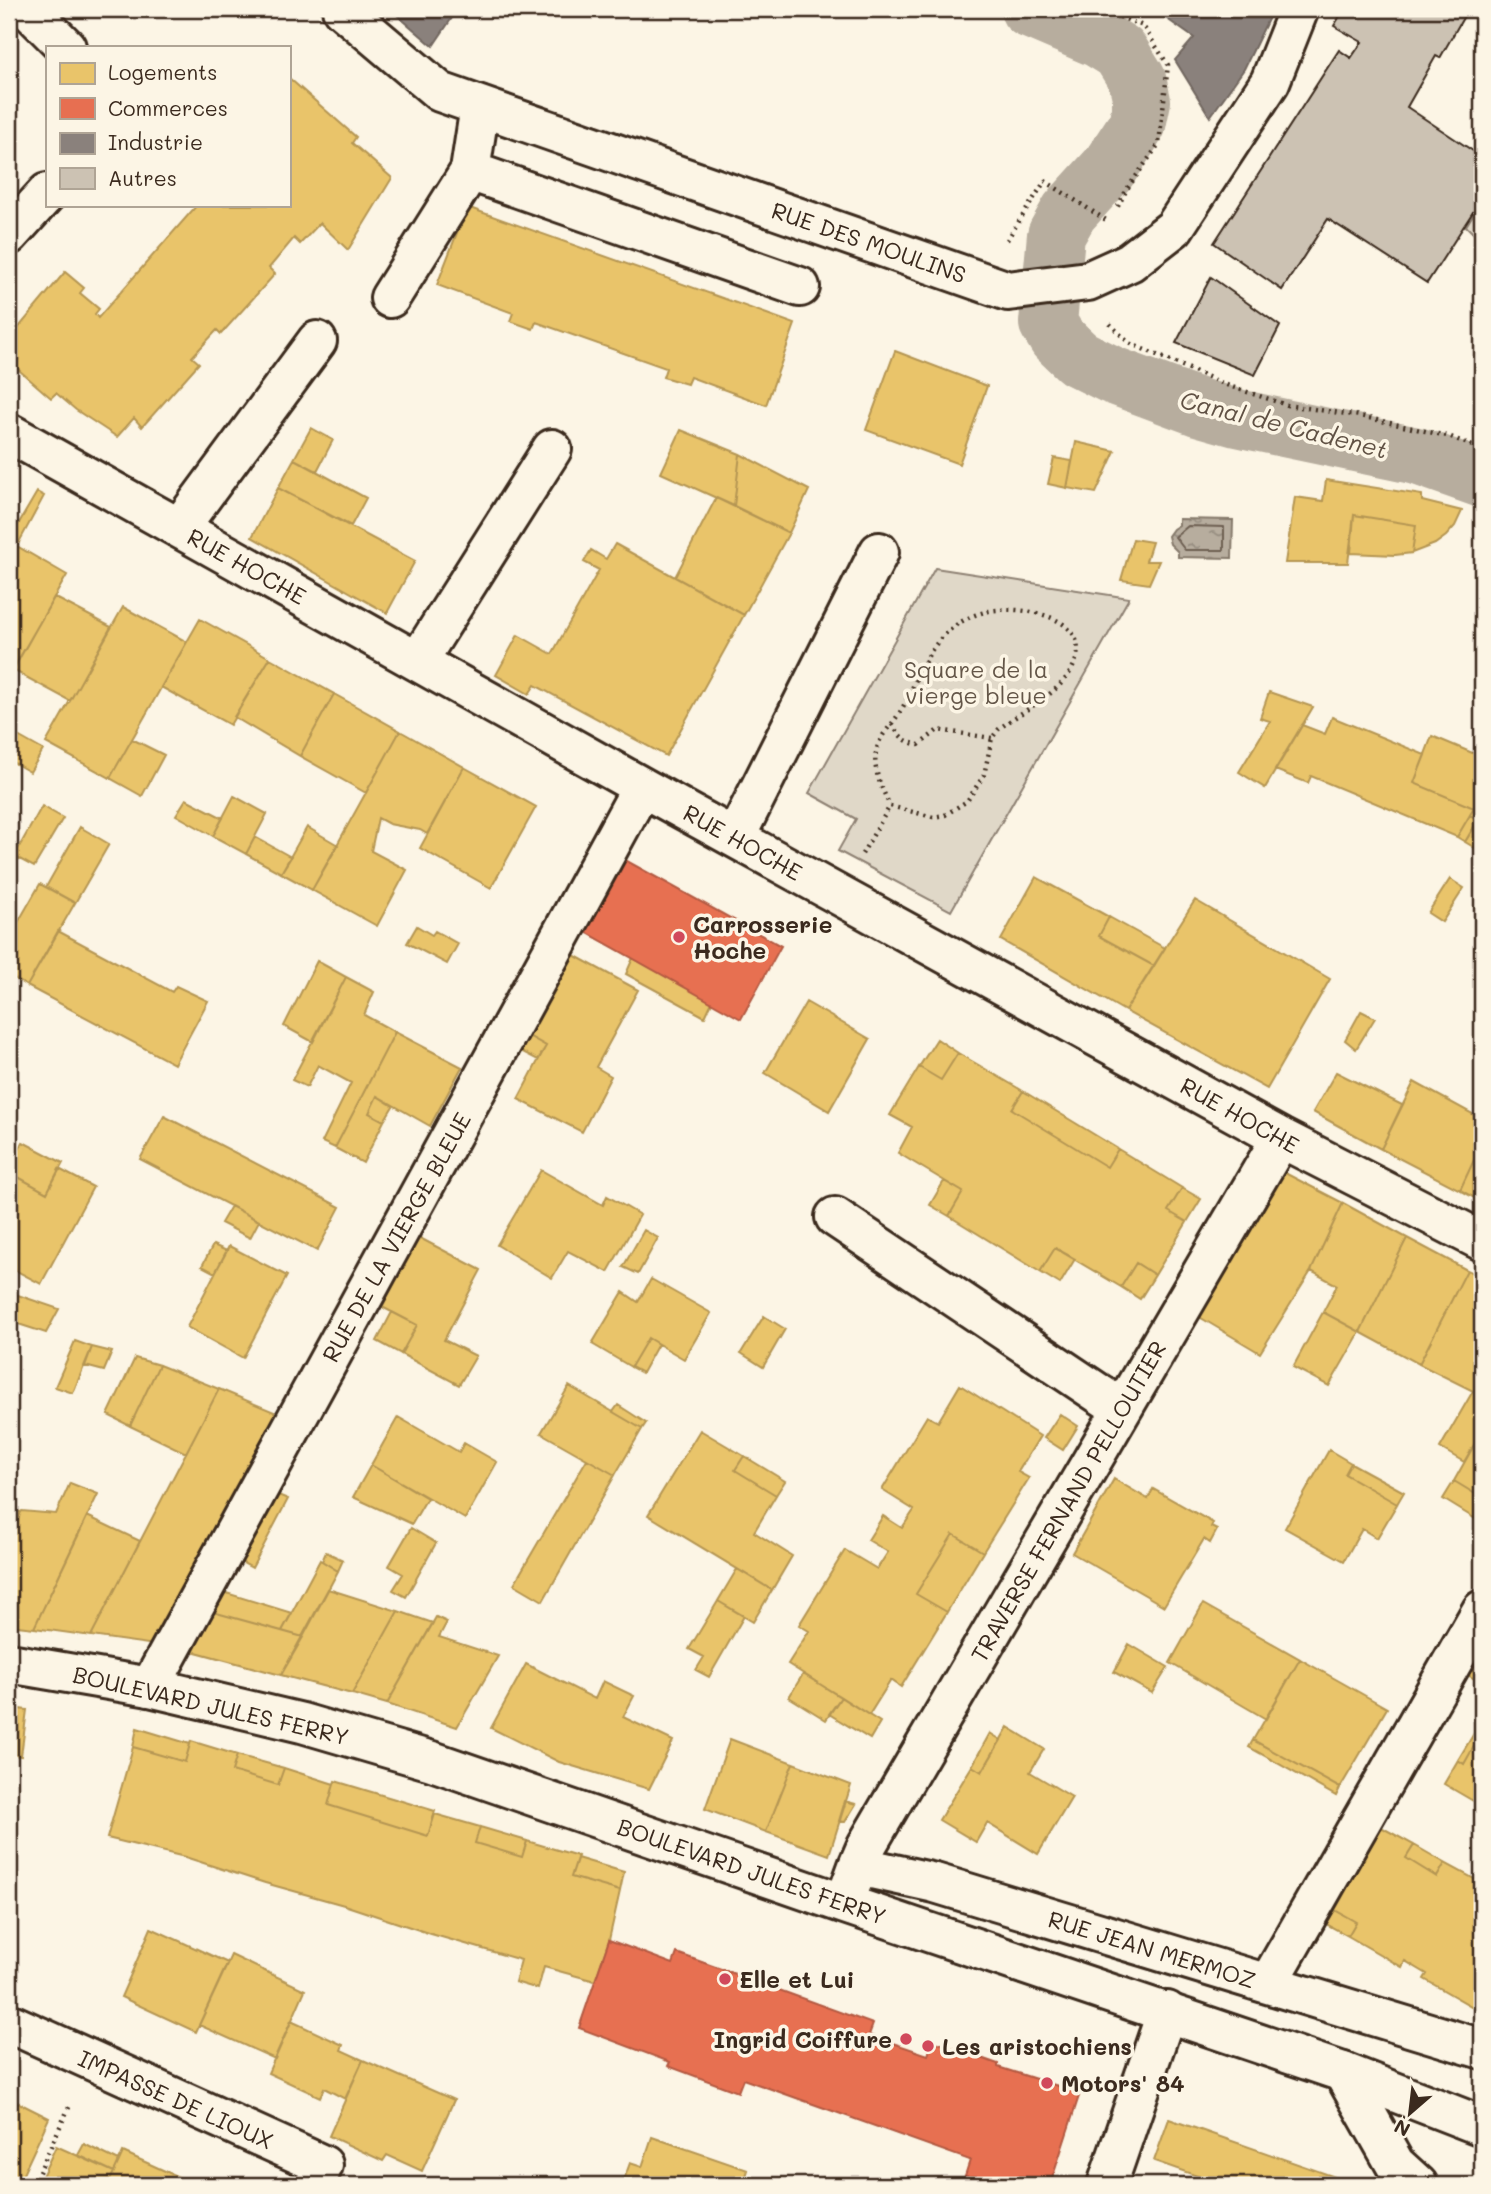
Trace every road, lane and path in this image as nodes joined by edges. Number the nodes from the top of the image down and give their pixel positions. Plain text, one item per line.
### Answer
1 (20, 9) edge
2 (28, 9) edge
3 (342, 9) edge
4 (1100, 9) edge
5 (1299, 9) edge
6 (9, 21) edge
7 (65, 46) edge
8 (480, 106) junction
9 (470, 171) junction
10 (46, 194) edge
11 (1115, 211) dead end
12 (1109, 223) dead end
13 (9, 235) edge
14 (1088, 281) junction
15 (800, 287) dead end
16 (1008, 291) junction
17 (390, 298) dead end
18 (317, 341) dead end
19 (9, 433) edge
20 (552, 449) dead end
21 (1482, 450) edge
22 (179, 528) junction
23 (879, 552) dead end
24 (418, 662) junction
25 (892, 724) junction
26 (992, 738) junction
27 (642, 787) junction
28 (890, 806) junction
29 (736, 838) junction
30 (840, 895) junction
31 (1281, 1138) junction
32 (835, 1217) dead end
33 (1482, 1241) edge
34 (1122, 1409) junction
35 (1482, 1610) edge
36 (9, 1663) edge
37 (150, 1687) junction
38 (858, 1866) junction
39 (845, 1904) junction
40 (1268, 1984) junction
41 (1167, 2011) junction
42 (9, 2023) edge
43 (1482, 2049) edge
44 (90, 2060) junction
45 (1343, 2072) junction
46 (1482, 2126) edge
47 (33, 2185) edge
48 (315, 2185) edge
49 (1107, 2185) edge
50 (1418, 2185) edge

1 - 6 street
2 - 7 street
3 - 8 street, RUE DES MOULINS
4 - 11 path
5 - 14 street, RUE DES MOULINS
8 - 9 street
8 - 16 street, RUE DES MOULINS
9 - 15 street
9 - 17 street
10 - 13 street
12 - 16 path
14 - 16 street, RUE DES MOULINS
14 - 21 path
18 - 22 street
19 - 22 street, RUE HOCHE
20 - 24 street
22 - 24 street, RUE HOCHE
23 - 29 street
24 - 27 street, RUE HOCHE
25 - 26 path
25 - 26 path
25 - 28 path
26 - 28 path
27 - 29 street, RUE HOCHE
27 - 37 street, RUE DE LA VIERGE BLEUE
28 - 30 path
29 - 30 street, RUE HOCHE
30 - 31 street, RUE HOCHE
31 - 33 street, RUE HOCHE
31 - 34 street, TRAVERSE FERNAND PELLOUTIER
32 - 34 street
34 - 38 street, TRAVERSE FERNAND PELLOUTIER
35 - 40 street
36 - 37 street, BOULEVARD JULES FERRY
37 - 39 street, BOULEVARD JULES FERRY
38 - 39 street
38 - 40 street, RUE JEAN MERMOZ
39 - 41 street, BOULEVARD JULES FERRY
40 - 43 street, RUE JEAN MERMOZ
41 - 45 street, BOULEVARD JULES FERRY
41 - 49 street
42 - 44 street, IMPASSE DE LIOUX
44 - 47 path
44 - 48 street, IMPASSE DE LIOUX
45 - 46 street, BOULEVARD JULES FERRY
45 - 50 street

